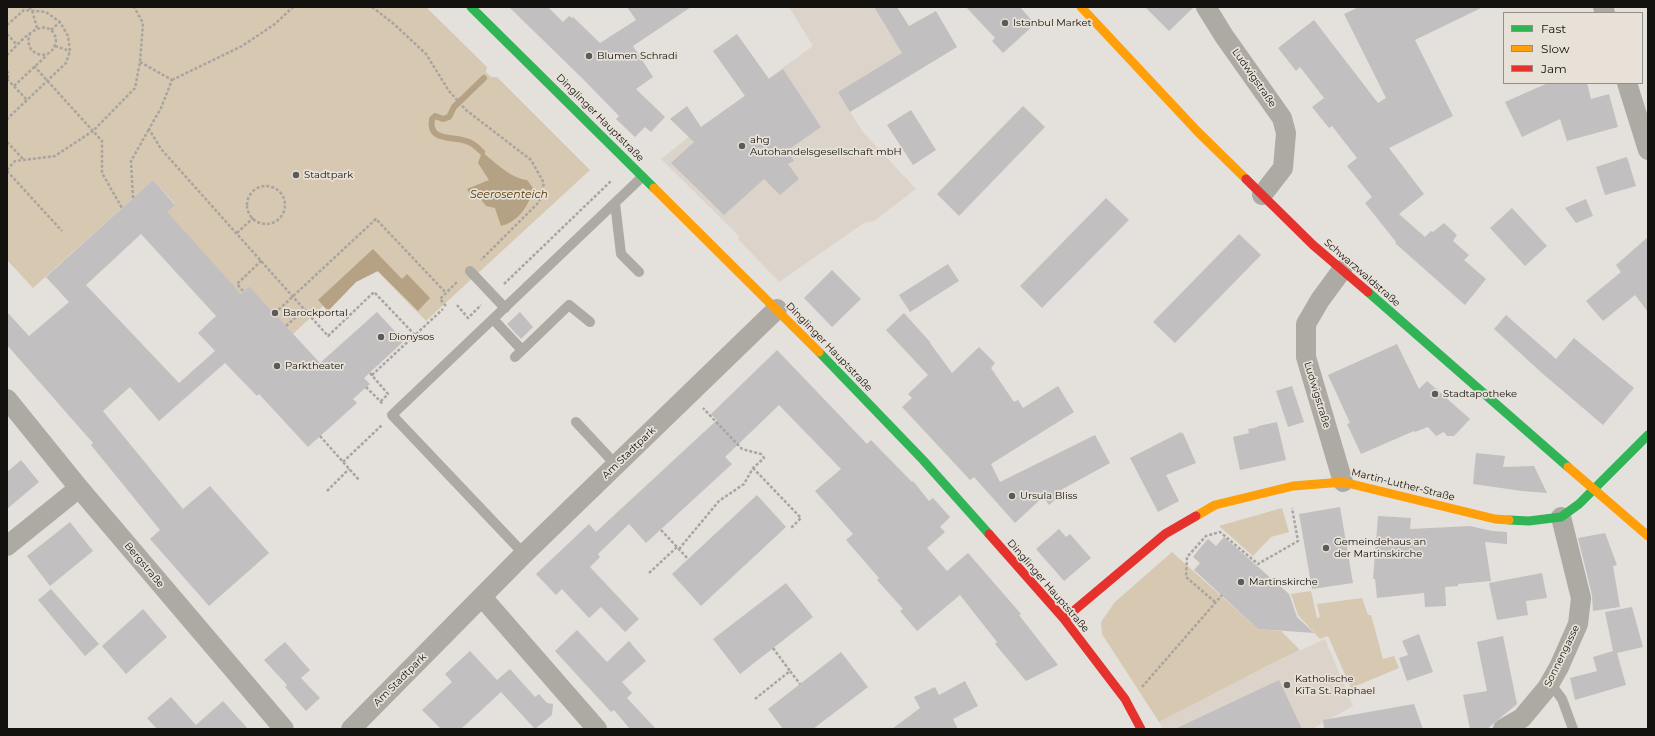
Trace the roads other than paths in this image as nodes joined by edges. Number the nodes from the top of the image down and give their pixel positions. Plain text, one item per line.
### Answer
1 (471, 7) edge
2 (1081, 7) edge
3 (1206, 7) edge
4 (1627, 84) edge
5 (1648, 150) edge
6 (642, 177) junction
7 (1262, 196) junction
8 (615, 203) junction
9 (470, 270) road end
10 (1342, 270) junction
11 (639, 272) dead end
12 (505, 308) junction
13 (777, 309) junction
14 (492, 319) junction
15 (590, 322) dead end
16 (7, 399) edge
17 (576, 422) dead end
18 (1648, 435) edge
19 (616, 465) junction
20 (1343, 482) junction
21 (79, 488) junction
22 (1594, 488) junction
23 (1561, 517) junction
24 (1648, 536) edge
25 (7, 546) edge
26 (524, 554) junction
27 (482, 597) junction
28 (1064, 619) junction
29 (1550, 683) junction
30 (284, 729) edge
31 (351, 729) edge
32 (597, 729) edge
33 (1141, 729) edge
34 (1503, 729) edge
35 (1573, 729) edge

1 - 6 street, Dinglinger Hauptstraße
2 - 7 street, Schwarzwaldstraße
3 - 7 street, Ludwigstraße
4 - 5 street
6 - 8 lane
6 - 13 street, Dinglinger Hauptstraße
7 - 10 street, Schwarzwaldstraße
8 - 11 lane
8 - 12 lane
9 - 12 lane
10 - 20 street, Ludwigstraße
10 - 22 street, Schwarzwaldstraße
12 - 14 lane
13 - 19 street, Am Stadtpark
13 - 28 street, Dinglinger Hauptstraße
14 - 15 lane
14 - 26 lane
16 - 21 street, Bergstraße
17 - 19 lane
18 - 22 street, Martin-Luther-Straße
19 - 26 street, Am Stadtpark
20 - 23 street, Martin-Luther-Straße
20 - 28 street, Martin-Luther-Straße
21 - 25 street
21 - 30 street, Bergstraße
22 - 23 street, Martin-Luther-Straße
22 - 24 street, Schwarzwaldstraße
23 - 29 street, Sonnengasse
26 - 27 street, Am Stadtpark
27 - 31 street, Am Stadtpark
27 - 32 street
28 - 33 street, Dinglinger Hauptstraße
29 - 34 street, Sonnengasse
29 - 35 lane

